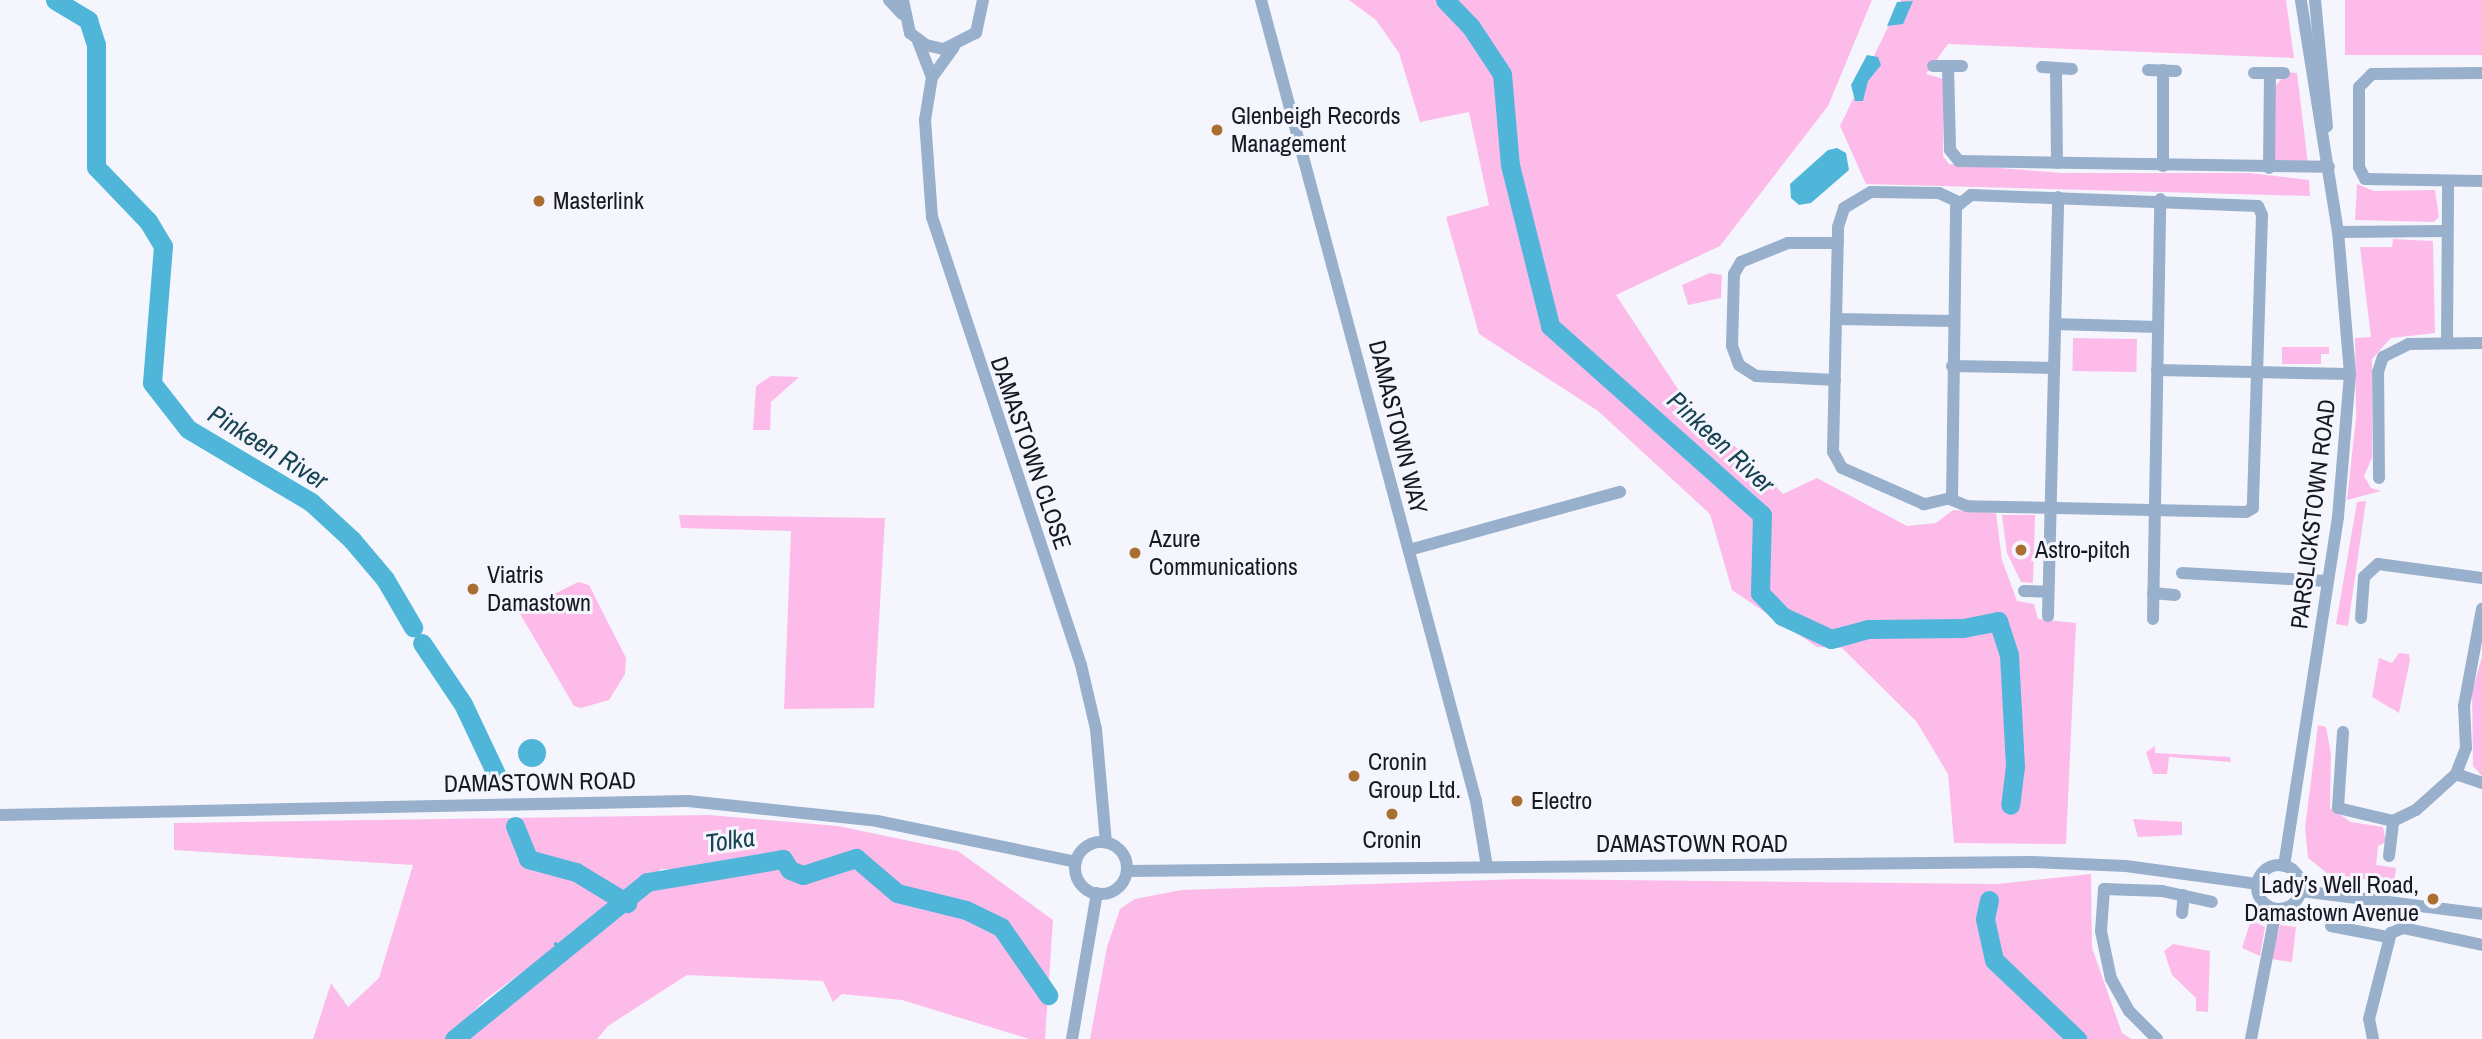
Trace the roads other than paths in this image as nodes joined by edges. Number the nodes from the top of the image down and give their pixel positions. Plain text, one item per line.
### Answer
1 (889, 0) edge
2 (903, 0) edge
3 (997, 0) edge
4 (1261, 0) edge
5 (2301, 0) edge
6 (2315, 0) edge
7 (983, 4) edge
8 (902, 14) junction
9 (918, 41) junction
10 (954, 47) junction
11 (1933, 66) dead end
12 (1948, 66) junction
13 (1962, 66) dead end
14 (2042, 67) dead end
15 (2056, 68) junction
16 (2071, 69) dead end
17 (2148, 70) dead end
18 (2254, 72) dead end
19 (2270, 73) junction
20 (2284, 73) dead end
21 (2482, 73) edge
22 (932, 77) junction
23 (2327, 148) junction
24 (2057, 163) junction
25 (2163, 166) junction
26 (2329, 167) junction
27 (2269, 168) junction
28 (2448, 181) junction
29 (2482, 181) edge
30 (2058, 197) junction
31 (2160, 199) junction
32 (1958, 202) junction
33 (2446, 231) junction
34 (2338, 232) junction
35 (1838, 243) junction
36 (1836, 318) junction
37 (1953, 321) junction
38 (2055, 324) junction
39 (2158, 327) junction
40 (2447, 342) junction
41 (2482, 343) edge
42 (1952, 366) junction
43 (2054, 368) junction
44 (2157, 370) junction
45 (2258, 373) junction
46 (2350, 374) junction
47 (1835, 380) junction
48 (2379, 478) dead end
49 (1619, 492) dead end
50 (1951, 498) junction
51 (2051, 508) junction
52 (2154, 510) junction
53 (1409, 551) junction
54 (2182, 573) dead end
55 (2482, 578) edge
56 (2327, 581) junction
57 (2024, 591) dead end
58 (2048, 592) junction
59 (2153, 593) junction
60 (2175, 594) dead end
61 (2482, 609) edge
62 (2048, 616) dead end
63 (2361, 618) dead end
64 (2152, 619) dead end
65 (2343, 732) dead end
66 (2456, 774) junction
67 (2482, 783) edge
68 (0, 815) edge
69 (2393, 821) junction
70 (1106, 843) junction
71 (2389, 856) dead end
72 (1076, 862) junction
73 (2284, 866) junction
74 (1487, 867) junction
75 (1127, 872) junction
76 (2256, 884) junction
77 (2301, 891) junction
78 (1097, 893) junction
79 (2184, 895) junction
80 (2212, 902) dead end
81 (2276, 910) junction
82 (2182, 913) dead end
83 (2482, 914) edge
84 (2331, 926) dead end
85 (2387, 937) junction
86 (2482, 945) edge
87 (1072, 1039) edge
88 (2157, 1039) edge
89 (2251, 1039) edge
90 (2373, 1039) edge

1 - 8 street, DAMASTOWN CLOSE
2 - 8 street
3 - 7 street
4 - 53 street, DAMASTOWN WAY
5 - 23 street
6 - 23 street
7 - 10 street, DAMASTOWN CLOSE
8 - 9 street, DAMASTOWN CLOSE
9 - 10 street
9 - 22 street, DAMASTOWN CLOSE
10 - 22 street, DAMASTOWN CLOSE
11 - 12 street
12 - 13 street
12 - 24 street
14 - 15 street
15 - 16 street
15 - 24 street
17 - 25 street
18 - 19 street
19 - 20 street
19 - 27 street
21 - 28 street
22 - 70 street, DAMASTOWN CLOSE
23 - 26 street, PARSLICKSTOWN ROAD
24 - 25 street
25 - 27 street
26 - 27 street
26 - 34 street, PARSLICKSTOWN ROAD
28 - 29 street
28 - 33 street
30 - 31 street
30 - 32 street
30 - 38 street
31 - 39 street
31 - 45 street
32 - 35 street
32 - 37 street
33 - 34 street
33 - 40 street
34 - 46 street, PARSLICKSTOWN ROAD
35 - 36 street
35 - 47 street
36 - 37 street
36 - 47 street
37 - 42 street
38 - 39 street
38 - 43 street
39 - 44 street
40 - 41 street
40 - 48 street
42 - 43 street
42 - 50 street
43 - 51 street
44 - 45 street
44 - 52 street
45 - 46 street
45 - 52 street
46 - 56 street, PARSLICKSTOWN ROAD
47 - 50 street
49 - 53 street
50 - 51 street
51 - 52 street
51 - 58 street
52 - 59 street
53 - 74 street, DAMASTOWN WAY
54 - 56 street
55 - 63 street
56 - 73 street, PARSLICKSTOWN ROAD
57 - 58 street
58 - 62 street
59 - 60 street
59 - 64 street
61 - 66 street
65 - 69 street
66 - 67 street
66 - 69 street
68 - 72 street, DAMASTOWN ROAD
69 - 71 street
70 - 72 street
70 - 75 street
72 - 78 street
73 - 76 street
73 - 77 street
74 - 75 street, DAMASTOWN ROAD
74 - 76 street, DAMASTOWN ROAD
75 - 78 street
76 - 81 street
77 - 81 street
77 - 83 street
78 - 87 street
79 - 80 street
79 - 82 street
79 - 88 street
81 - 89 street
84 - 85 street
85 - 86 street
85 - 90 street

